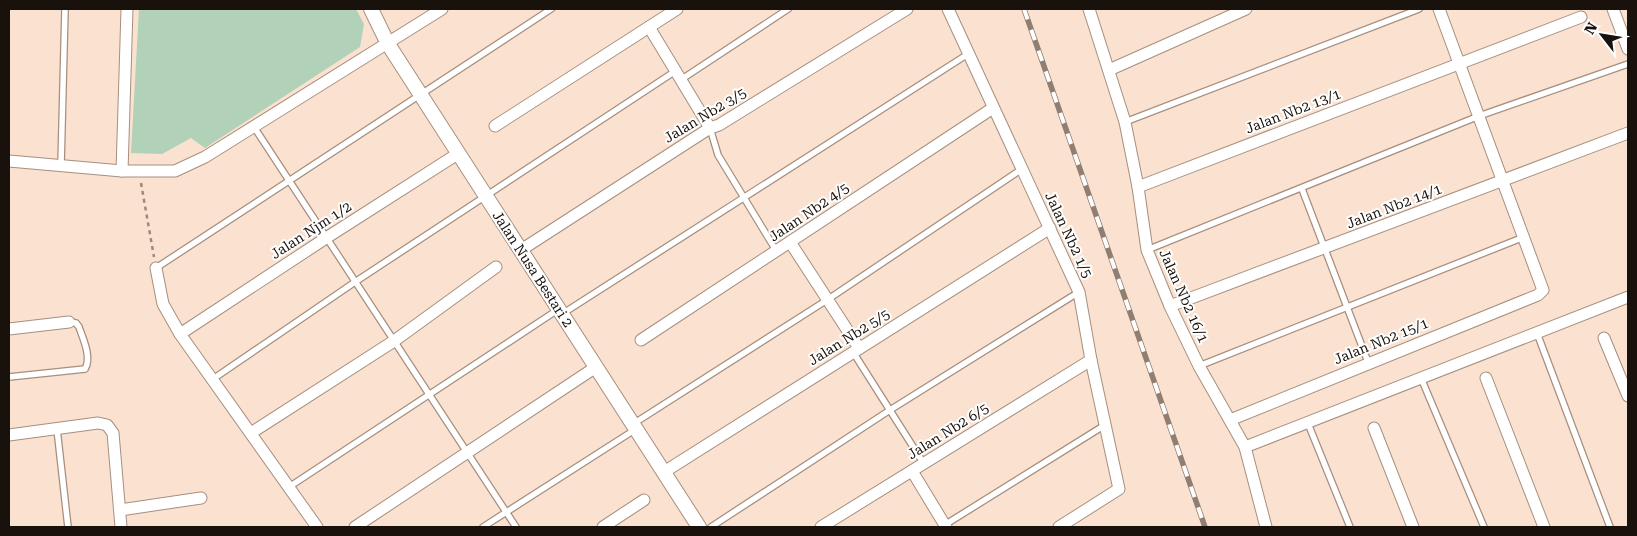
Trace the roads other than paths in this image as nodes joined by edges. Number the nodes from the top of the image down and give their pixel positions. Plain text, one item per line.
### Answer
1 (64, 9) edge
2 (127, 9) edge
3 (371, 9) edge
4 (442, 9) edge
5 (551, 9) edge
6 (676, 9) edge
7 (788, 9) edge
8 (907, 9) edge
9 (948, 9) edge
10 (1245, 9) edge
11 (1419, 9) edge
12 (1439, 9) edge
13 (1613, 9) edge
14 (1091, 10) edge
15 (1581, 17) dead end
16 (649, 27) junction
17 (388, 44) junction
18 (1628, 49) edge
19 (968, 54) junction
20 (1459, 64) junction
21 (1628, 64) edge
22 (1109, 70) junction
23 (680, 75) junction
24 (421, 94) junction
25 (993, 108) junction
26 (1479, 116) junction
27 (1125, 122) junction
28 (495, 126) dead end
29 (254, 127) junction
30 (710, 128) junction
31 (1628, 133) edge
32 (459, 153) junction
33 (9, 161) edge
34 (61, 165) junction
35 (1022, 169) junction
36 (122, 171) junction
37 (289, 181) junction
38 (1503, 181) junction
39 (1138, 187) junction
40 (1302, 189) junction
41 (486, 196) junction
42 (744, 197) junction
43 (1050, 228) junction
44 (1524, 237) junction
45 (326, 238) junction
46 (790, 242) junction
47 (1324, 249) junction
48 (521, 250) junction
49 (1147, 250) junction
50 (777, 252) junction
51 (496, 267) dead end
52 (156, 268) joint
53 (355, 282) junction
54 (1079, 292) junction
55 (1628, 297) edge
56 (827, 300) junction
57 (1170, 306) junction
58 (1346, 308) junction
59 (560, 311) junction
60 (68, 322) joint
61 (9, 330) edge
62 (1537, 333) junction
63 (180, 334) junction
64 (1604, 338) dead end
65 (641, 340) dead end
66 (394, 341) junction
67 (856, 350) junction
68 (1091, 360) junction
69 (1368, 362) junction
70 (596, 366) junction
71 (1199, 366) junction
72 (9, 377) edge
73 (1421, 378) junction
74 (1486, 378) dead end
75 (213, 380) junction
76 (428, 394) junction
77 (1628, 396) edge
78 (890, 410) junction
79 (1230, 420) junction
80 (1307, 421) junction
81 (1105, 425) junction
82 (634, 427) junction
83 (57, 428) junction
84 (1374, 428) dead end
85 (251, 433) junction
86 (9, 435) edge
87 (1245, 447) junction
88 (468, 454) junction
89 (924, 464) junction
90 (912, 471) junction
91 (664, 472) junction
92 (289, 487) junction
93 (201, 498) dead end
94 (644, 500) dead end
95 (120, 510) junction
96 (506, 512) junction
97 (944, 526) edge
98 (68, 527) edge
99 (122, 527) edge
100 (317, 527) edge
101 (355, 527) edge
102 (483, 527) edge
103 (516, 527) edge
104 (603, 527) edge
105 (699, 527) edge
106 (711, 527) edge
107 (821, 527) edge
108 (1059, 527) edge
109 (1266, 527) edge
110 (1350, 527) edge
111 (1413, 527) edge
112 (1484, 527) edge
113 (1544, 527) edge
114 (1610, 527) edge

1 - 34 lane
2 - 36 street
3 - 17 street, Jalan Nusa Bestari 2
4 - 17 street
5 - 24 lane
6 - 16 street
7 - 23 lane
8 - 30 street, Jalan Nb2 3/5
9 - 19 street, Jalan Nb2 1/5
10 - 22 street
11 - 27 lane
12 - 20 street
13 - 18 street
14 - 22 street, Jalan Nb2 16/1
15 - 20 street, Jalan Nb2 13/1
16 - 23 street
16 - 28 street
17 - 24 street, Jalan Nusa Bestari 2
17 - 29 street
19 - 25 street, Jalan Nb2 1/5
19 - 42 lane
20 - 26 street
20 - 39 street, Jalan Nb2 13/1
21 - 26 lane
22 - 27 street, Jalan Nb2 16/1
23 - 30 street
23 - 41 lane
24 - 32 street, Jalan Nusa Bestari 2
24 - 37 lane
25 - 35 street, Jalan Nb2 1/5
25 - 46 street, Jalan Nb2 4/5
26 - 38 street
26 - 40 lane
27 - 39 street, Jalan Nb2 16/1
29 - 36 street
29 - 37 lane
30 - 42 lane
30 - 48 street, Jalan Nb2 3/5
31 - 38 street, Jalan Nb2 14/1
32 - 41 street, Jalan Nusa Bestari 2
32 - 45 street, Jalan Njm 1/2
33 - 34 street
34 - 36 street
35 - 43 street, Jalan Nb2 1/5
35 - 56 lane
37 - 45 lane
37 - 52 lane
38 - 44 street
38 - 47 street, Jalan Nb2 14/1
39 - 49 street, Jalan Nb2 16/1
40 - 47 lane
40 - 49 lane
41 - 48 street, Jalan Nusa Bestari 2
41 - 53 lane
42 - 50 lane
42 - 59 lane
43 - 54 street, Jalan Nb2 1/5
43 - 67 street, Jalan Nb2 5/5
44 - 58 lane
44 - 69 street, Jalan Nb2 15/1
45 - 53 lane
45 - 63 street, Jalan Njm 1/2
46 - 50 street, Jalan Nb2 4/5
46 - 56 street
47 - 57 street, Jalan Nb2 14/1
47 - 58 lane
48 - 59 street, Jalan Nusa Bestari 2
49 - 57 street, Jalan Nb2 16/1
50 - 65 street, Jalan Nb2 4/5
51 - 66 street
52 - 63 street
53 - 66 lane
53 - 75 lane
54 - 68 street, Jalan Nb2 1/5
54 - 78 lane
55 - 62 street
56 - 67 street
56 - 82 lane
57 - 71 street, Jalan Nb2 16/1
58 - 69 lane
58 - 71 lane
59 - 70 street, Jalan Nusa Bestari 2
59 - 76 lane
60 - 61 street
60 - 72 lane
62 - 73 street
62 - 114 lane
63 - 75 street
64 - 77 street
66 - 76 lane
66 - 85 street
67 - 78 lane
67 - 91 street, Jalan Nb2 5/5
68 - 81 street, Jalan Nb2 1/5
68 - 89 street, Jalan Nb2 6/5
69 - 79 street, Jalan Nb2 15/1
70 - 82 street, Jalan Nusa Bestari 2
70 - 88 street
71 - 79 street, Jalan Nb2 16/1
73 - 80 street
73 - 112 lane
74 - 113 street
75 - 85 street
76 - 88 lane
76 - 92 lane
78 - 89 lane
78 - 106 lane
79 - 87 street, Jalan Nb2 16/1
80 - 87 street
80 - 110 lane
81 - 97 lane
81 - 108 street, Jalan Nb2 1/5
82 - 91 street, Jalan Nusa Bestari 2
82 - 96 lane
83 - 86 street
83 - 95 street
83 - 98 lane
84 - 111 street
85 - 92 street
87 - 109 street, Jalan Nb2 16/1
88 - 96 lane
88 - 101 street
89 - 90 street, Jalan Nb2 6/5
90 - 97 street
90 - 107 street, Jalan Nb2 6/5
91 - 105 street, Jalan Nusa Bestari 2
92 - 100 street
93 - 95 street
94 - 104 street
95 - 99 street
96 - 102 lane
96 - 103 lane

